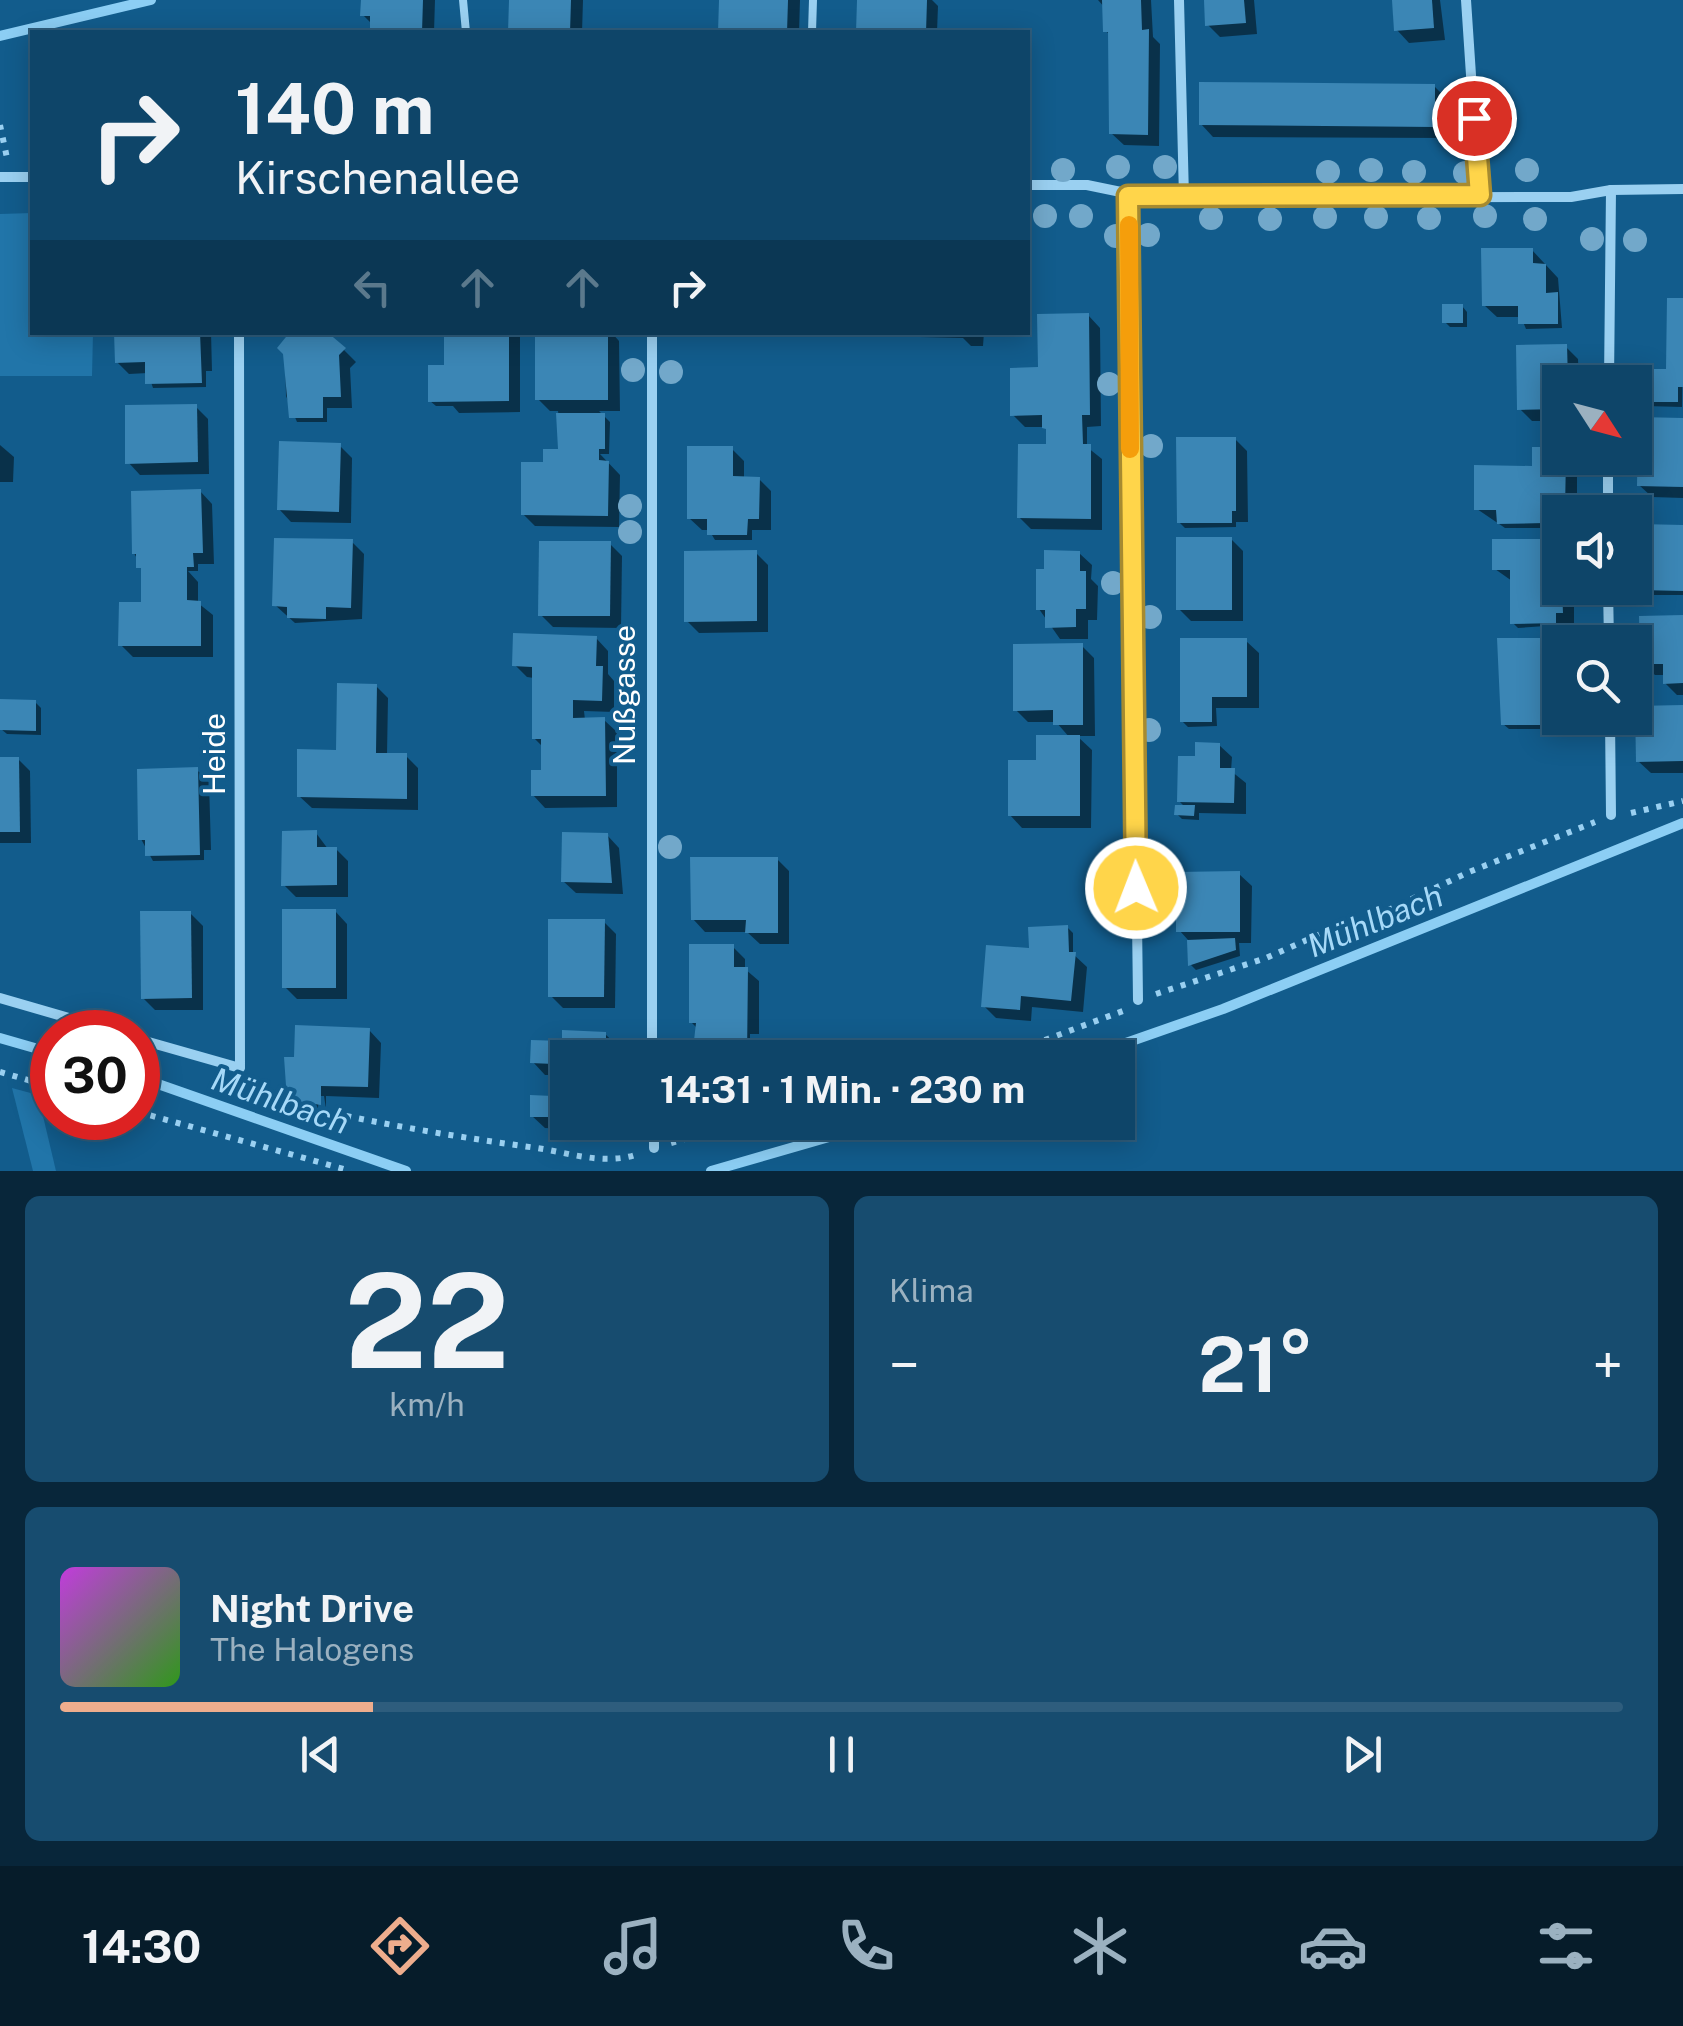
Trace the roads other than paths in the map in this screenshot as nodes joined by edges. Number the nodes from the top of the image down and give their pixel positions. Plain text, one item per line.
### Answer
1 (462, 0) edge
2 (813, 0) edge
3 (1179, 0) edge
4 (1466, 0) edge
5 (466, 30) edge
6 (812, 30) edge
7 (1030, 185) edge
8 (1683, 189) edge
9 (1611, 190) junction
10 (1480, 195) junction
11 (1128, 196) junction
12 (1184, 198) junction
13 (239, 335) edge
14 (652, 335) edge
15 (1609, 365) edge
16 (1610, 735) edge
17 (1611, 815) road end
18 (0, 998) edge
19 (1138, 1000) road end
20 (42, 1010) edge
21 (652, 1040) edge
22 (160, 1045) edge
23 (654, 1140) edge
24 (654, 1148) road end

1 - 5 lane
2 - 6 lane
3 - 12 street
4 - 10 street
7 - 11 street
8 - 9 street
9 - 10 street
9 - 15 street
10 - 12 street
11 - 12 street
11 - 19 street
13 - 22 street, Heide
14 - 21 street, Nußgasse
16 - 17 street
18 - 20 street
23 - 24 street

